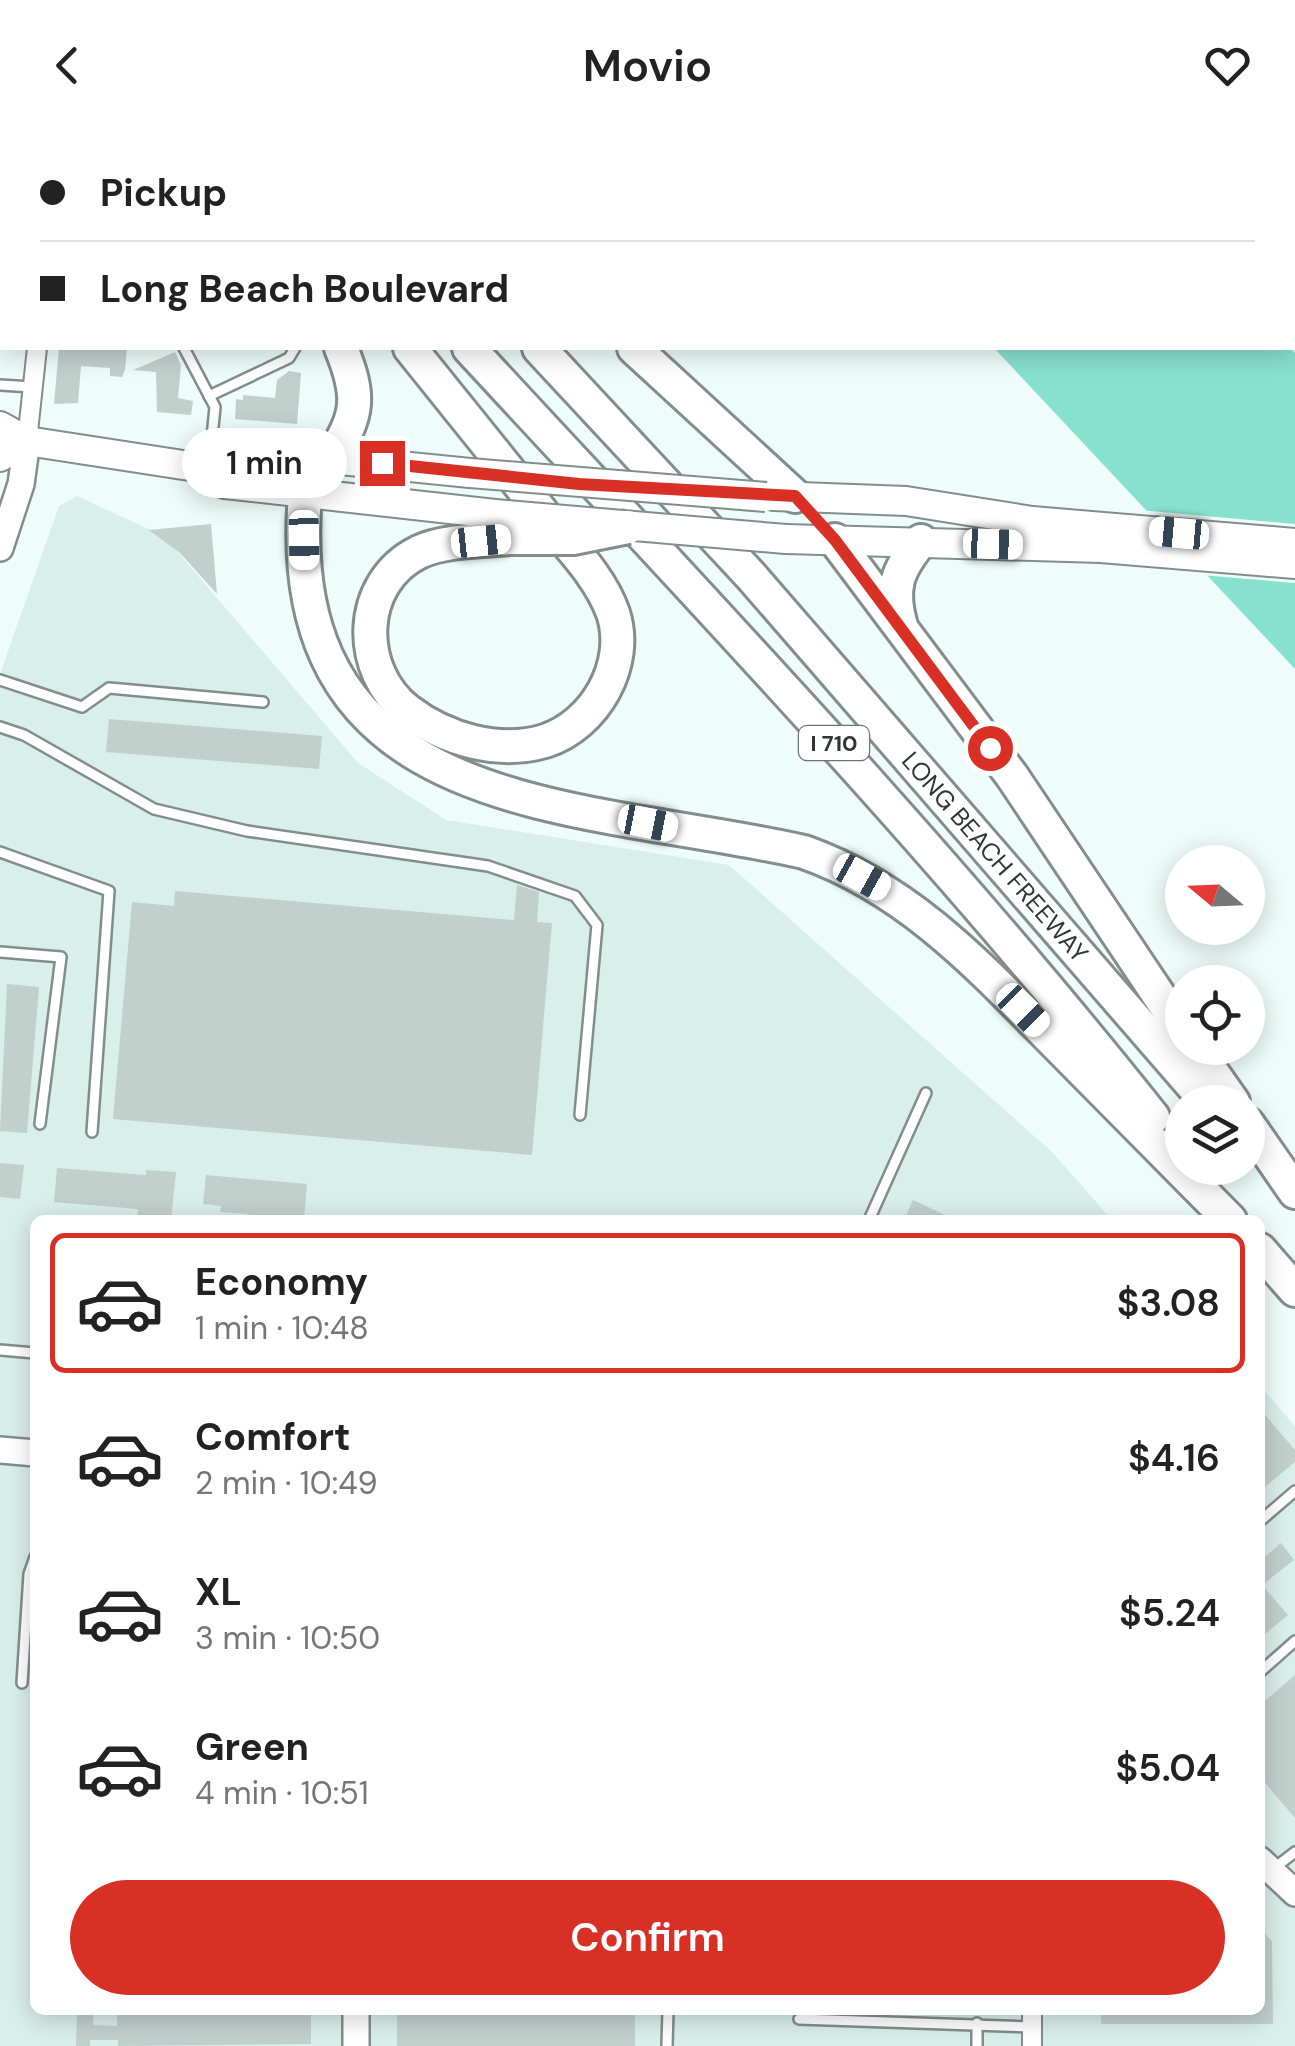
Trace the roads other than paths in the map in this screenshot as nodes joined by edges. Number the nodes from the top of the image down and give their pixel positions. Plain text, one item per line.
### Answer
1 (37, 350) edge
2 (185, 350) edge
3 (294, 350) edge
4 (341, 350) edge
5 (412, 350) edge
6 (470, 350) edge
7 (540, 350) edge
8 (636, 350) edge
9 (0, 385) edge
10 (33, 387) junction
11 (209, 396) junction
12 (0, 426) edge
13 (28, 442) junction
14 (0, 456) edge
15 (331, 457) junction
16 (209, 469) junction
17 (474, 480) junction
18 (305, 495) junction
19 (780, 496) junction
20 (502, 526) junction
21 (628, 527) joint
22 (1102, 537) junction
23 (835, 540) junction
24 (921, 541) junction
25 (1295, 544) edge
26 (0, 548) edge
27 (1295, 564) edge
28 (904, 635) junction
29 (0, 680) edge
30 (262, 702) dead end
31 (0, 727) edge
32 (0, 852) edge
33 (0, 952) edge
34 (1165, 1005) edge
35 (1192, 1085) edge
36 (926, 1094) dead end
37 (580, 1115) dead end
38 (40, 1124) dead end
39 (92, 1132) dead end
40 (1165, 1132) edge
41 (1265, 1149) edge
42 (1265, 1170) edge
43 (1207, 1185) edge
44 (1295, 1192) edge
45 (1295, 1204) edge
46 (871, 1215) edge
47 (1228, 1215) edge
48 (1229, 1215) edge
49 (1265, 1256) edge
50 (1295, 1290) edge
51 (0, 1350) edge
52 (30, 1353) edge
53 (30, 1453) edge
54 (1, 1455) edge
55 (1295, 1491) edge
56 (1265, 1517) edge
57 (30, 1571) edge
58 (1295, 1642) edge
59 (1265, 1668) edge
60 (22, 1683) dead end
61 (1295, 1852) edge
62 (1266, 1865) edge
63 (1295, 1894) edge
64 (356, 2015) edge
65 (668, 2015) edge
66 (799, 2020) dead end
67 (977, 2022) junction
68 (1032, 2028) edge
69 (356, 2046) edge
70 (667, 2046) edge
71 (977, 2046) edge

1 - 10 street
2 - 11 lane
3 - 11 lane
4 - 15 highway
5 - 20 highway
6 - 40 highway, LONG BEACH FREEWAY / I 710
7 - 35 highway, LONG BEACH FREEWAY / I 710
8 - 19 highway
9 - 10 lane
10 - 13 street
11 - 16 lane
12 - 13 main road
13 - 14 main road
13 - 16 main road
13 - 26 street
15 - 16 main road
15 - 17 main road
16 - 18 main road
17 - 18 main road
17 - 19 main road, bridge
18 - 20 main road
18 - 47 highway
19 - 22 main road
19 - 23 main road
20 - 21 highway, bridge
21 - 23 main road, bridge
22 - 24 main road
22 - 25 main road
22 - 27 main road
23 - 24 main road
23 - 28 highway
24 - 28 highway
28 - 34 highway
29 - 30 lane
31 - 37 lane
32 - 39 lane
33 - 38 lane
36 - 46 lane
41 - 44 highway
42 - 45 highway
43 - 48 highway
49 - 50 highway
51 - 52 lane
53 - 54 street
55 - 56 lane
57 - 60 lane
58 - 59 lane
61 - 62 lane
62 - 63 street
64 - 69 street
65 - 70 lane
66 - 67 lane
67 - 68 lane
67 - 71 lane

